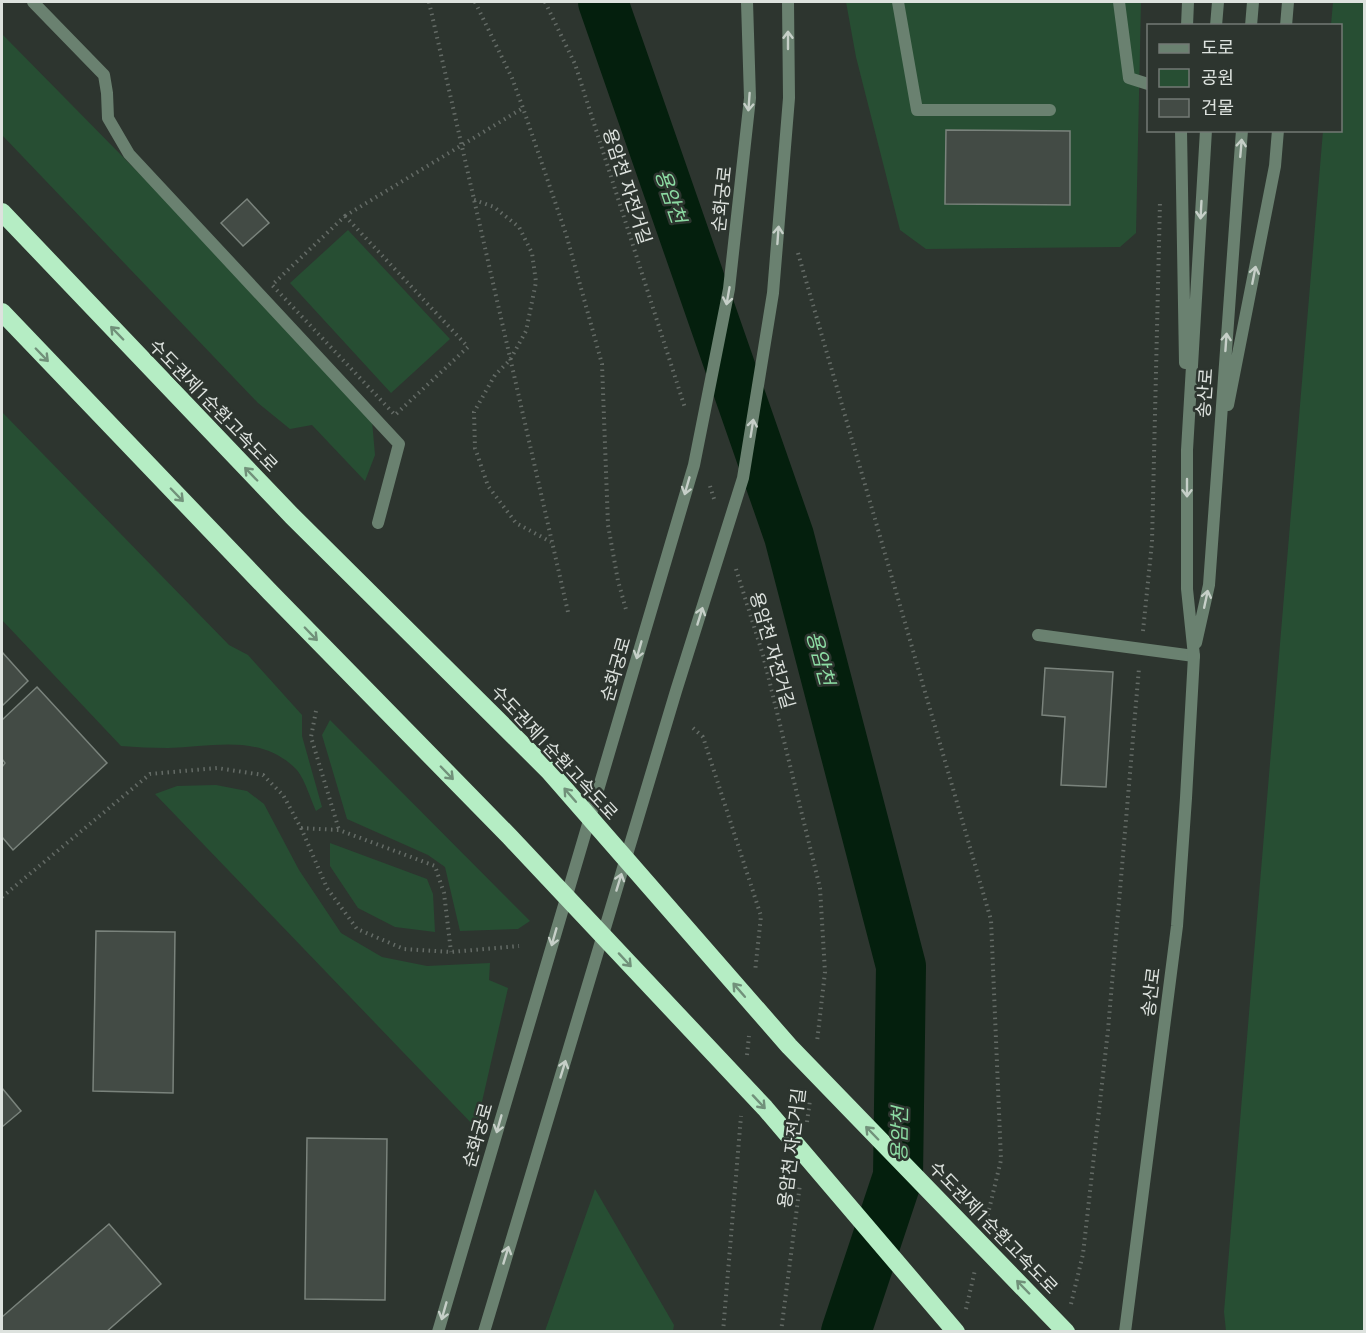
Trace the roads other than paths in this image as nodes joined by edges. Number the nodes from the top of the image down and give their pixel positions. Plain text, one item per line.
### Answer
1 (33, 2) edge
2 (747, 2) edge
3 (788, 2) edge
4 (898, 2) edge
5 (1119, 2) edge
6 (1188, 2) edge
7 (1218, 2) edge
8 (1253, 2) edge
9 (1288, 2) edge
10 (1187, 24) edge
11 (1216, 24) edge
12 (1251, 24) edge
13 (1286, 24) edge
14 (1147, 83) edge
15 (1050, 110) dead end
16 (1181, 132) edge
17 (1206, 132) edge
18 (1242, 132) edge
19 (1278, 132) edge
20 (2, 212) edge
21 (2, 312) edge
22 (1187, 450) junction
23 (1218, 456) junction
24 (378, 523) dead end
25 (1038, 634) dead end
26 (1194, 656) junction
27 (960, 1326) edge
28 (1065, 1331) edge
29 (438, 1332) edge
30 (484, 1332) edge
31 (1125, 1332) edge

1 - 24 street
2 -> 29 street, 순화궁로
30 -> 3 street
4 - 15 street
5 - 14 street
6 - 10 street
7 - 11 street
8 - 12 street
9 - 13 street
16 - 22 street
17 -> 22 street, 송산로
23 -> 18 street, 송산로
23 -> 19 street
28 -> 20 highway, 수도권제1순환고속도로
21 -> 27 highway
22 -> 26 street, 송산로
26 -> 23 street, 송산로
25 - 26 street
26 - 31 street, 송산로

